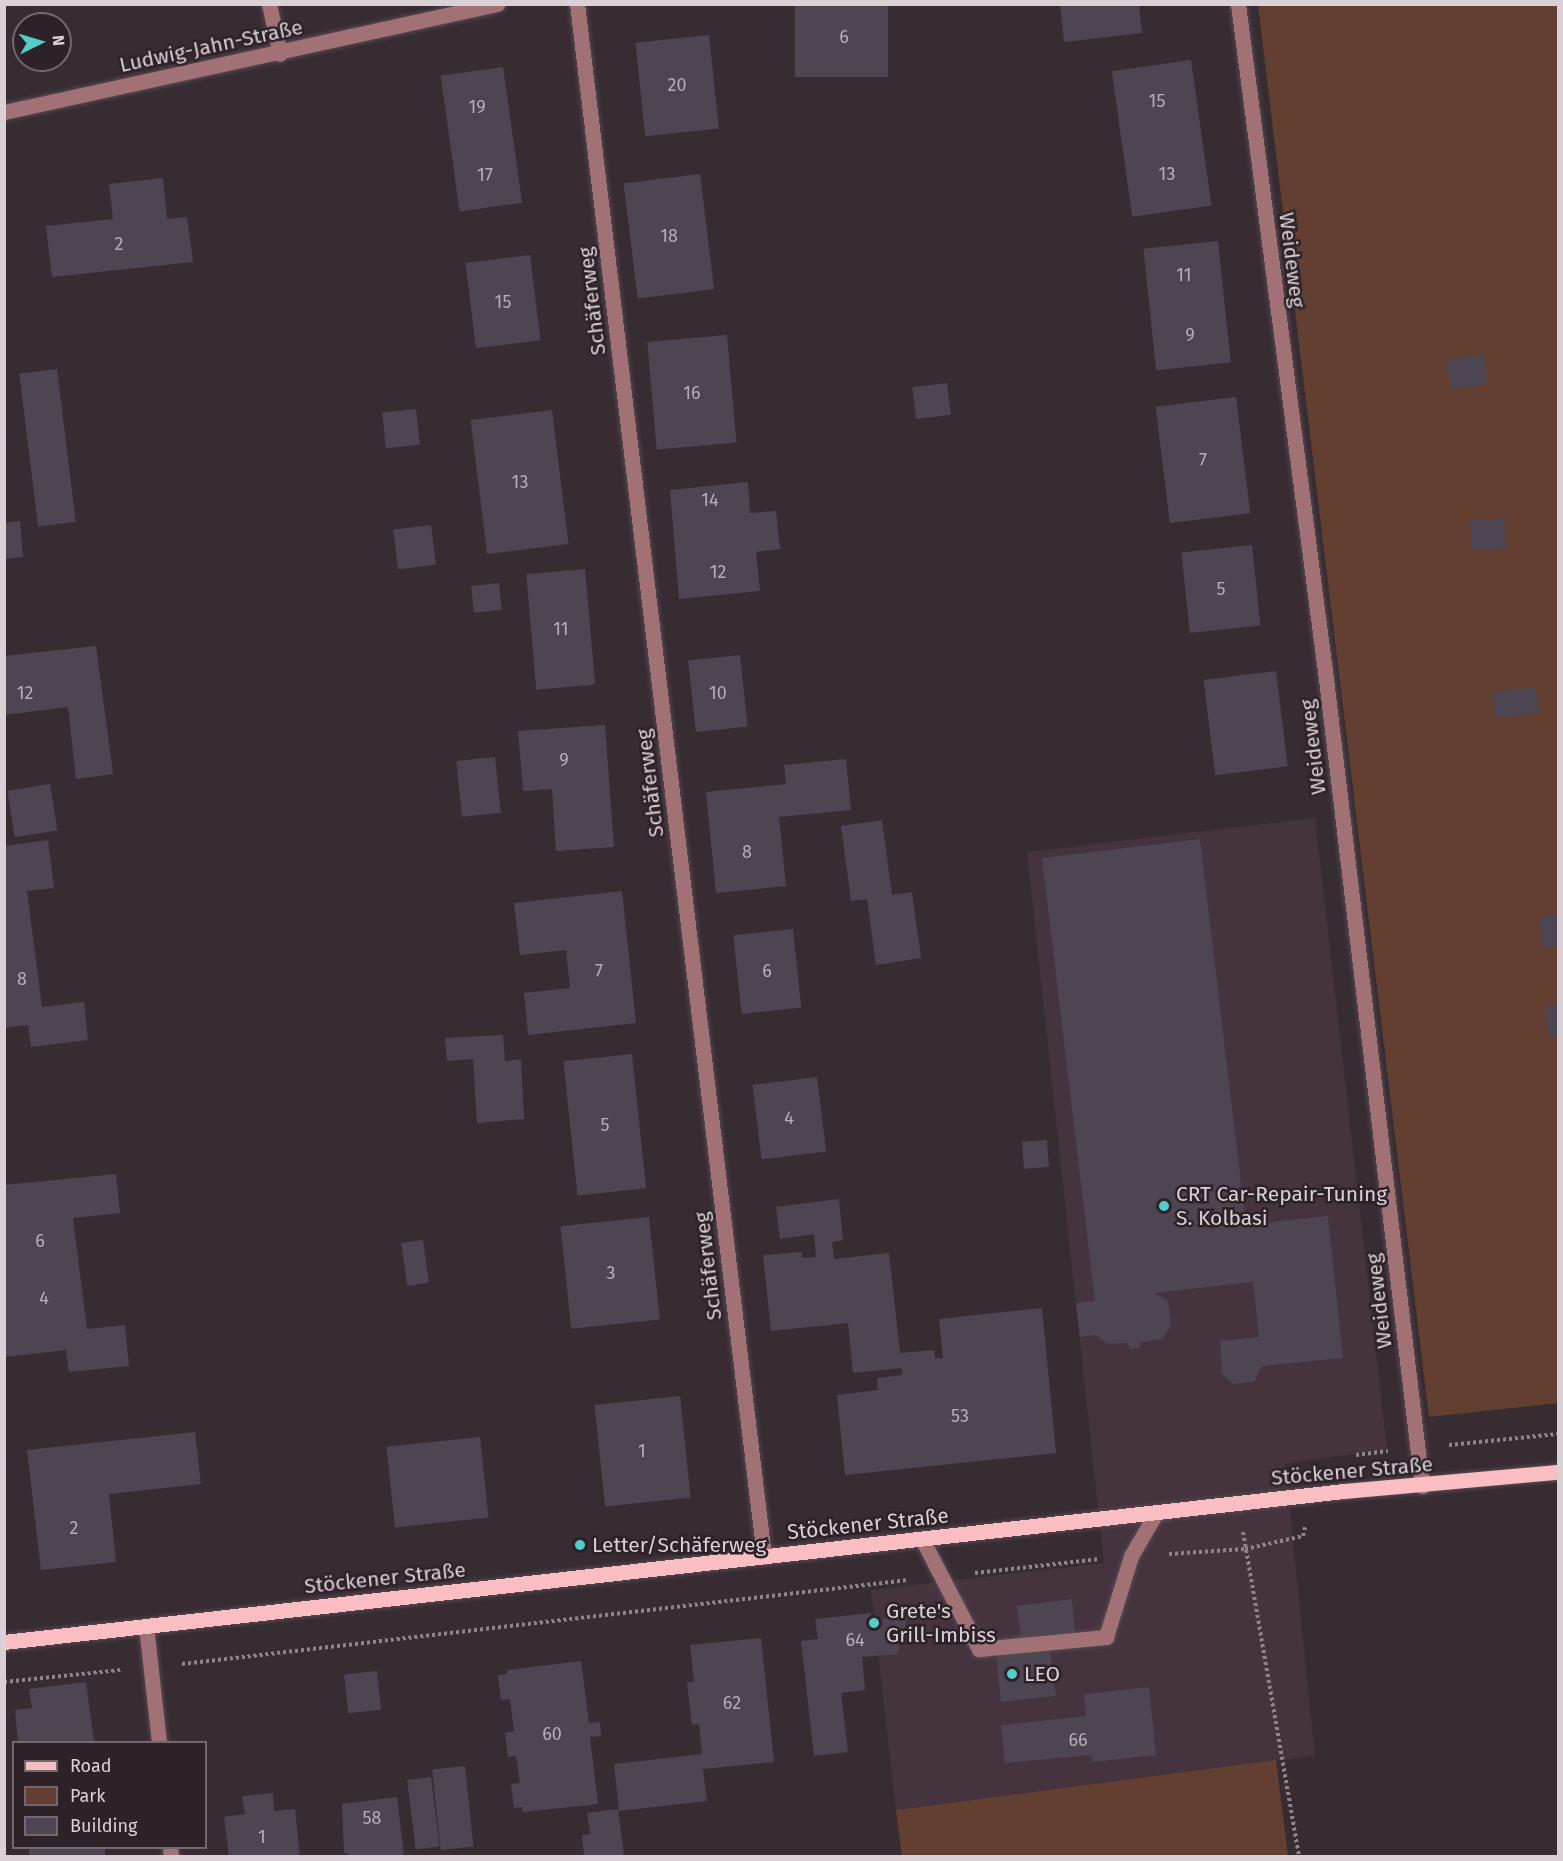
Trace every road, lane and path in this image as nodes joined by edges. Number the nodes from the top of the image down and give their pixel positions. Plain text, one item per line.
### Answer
1 (270, 4) edge
2 (497, 4) edge
3 (577, 4) edge
4 (1238, 4) edge
5 (280, 54) junction
6 (4, 112) edge
7 (1558, 1472) edge
8 (1422, 1486) junction
9 (1312, 1494) junction
10 (1239, 1503) junction
11 (1156, 1513) junction
12 (922, 1539) junction
13 (1245, 1549) junction
14 (1131, 1556) junction
15 (764, 1557) junction
16 (939, 1576) junction
17 (146, 1626) junction
18 (4, 1642) edge
19 (151, 1667) junction
20 (4, 1682) edge
21 (159, 1741) edge
22 (1299, 1857) edge

1 - 5 street
2 - 5 street, Ludwig-Jahn-Straße
3 - 15 street, Schäferweg
4 - 8 street, Weideweg
5 - 6 street, Ludwig-Jahn-Straße
7 - 8 main road, Stöckener Straße
8 - 9 main road, Stöckener Straße
9 - 10 main road, Stöckener Straße
9 - 13 path
10 - 11 main road, Stöckener Straße
10 - 13 path
11 - 12 main road, Stöckener Straße
11 - 14 street
12 - 15 main road, Stöckener Straße
12 - 16 street
13 - 14 path
13 - 22 path
14 - 16 path
14 - 16 street
15 - 17 main road, Stöckener Straße
16 - 19 path
17 - 18 main road, Stöckener Straße
17 - 19 street
19 - 20 path
19 - 21 street

